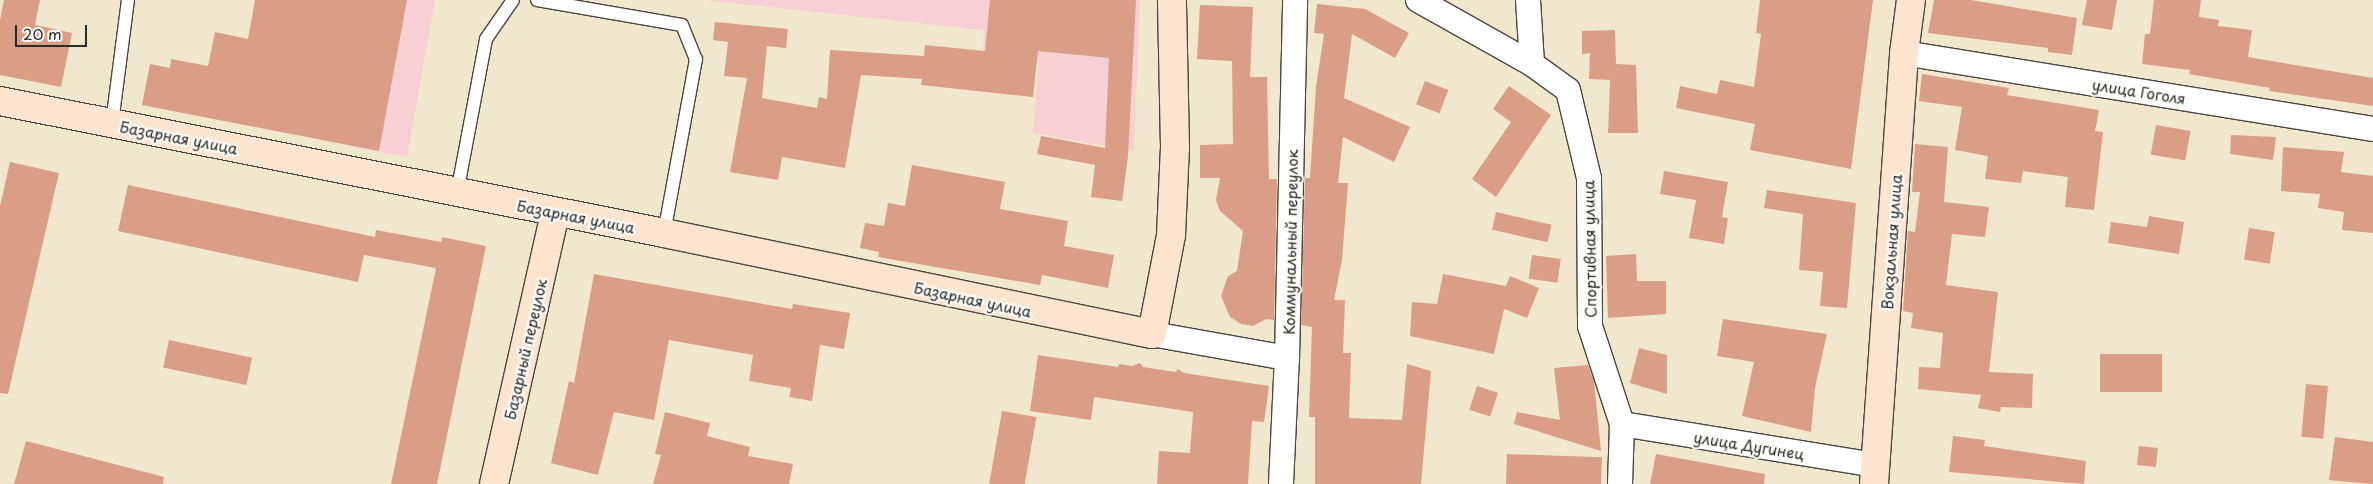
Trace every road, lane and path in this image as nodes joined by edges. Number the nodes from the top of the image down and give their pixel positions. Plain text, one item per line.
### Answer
1 (128, 0) edge
2 (513, 0) edge
3 (537, 0) edge
4 (1172, 0) edge
5 (1295, 0) edge
6 (1418, 0) edge
7 (1528, 0) edge
8 (1911, 0) edge
9 (1904, 53) junction
10 (1532, 64) junction
11 (0, 101) edge
12 (112, 123) junction
13 (2373, 130) edge
14 (457, 193) junction
15 (555, 213) junction
16 (664, 233) junction
17 (1152, 334) junction
18 (1288, 358) junction
19 (1622, 424) junction
20 (1875, 474) edge
21 (494, 484) edge
22 (1281, 484) edge
23 (1620, 484) edge

1 - 12 lane
2 - 14 lane
3 - 16 lane
4 - 17 main road
5 - 18 street, Коммунальный переулок
6 - 10 street, Спортивная улица
7 - 10 street
8 - 9 main road, Вокзальная улица
9 - 13 street, улица Гоголя
9 - 20 main road, Вокзальная улица
10 - 19 street, Спортивная улица
11 - 12 main road, Базарная улица
12 - 14 main road, Базарная улица
14 - 15 main road, Базарная улица
15 - 16 main road, Базарная улица
15 - 21 main road, Базарный переулок
16 - 17 main road, Базарная улица
17 - 18 street, Базарная улица
18 - 22 street, Коммунальный переулок
19 - 20 street, улица Дугинец
19 - 23 street, Спортивная улица

